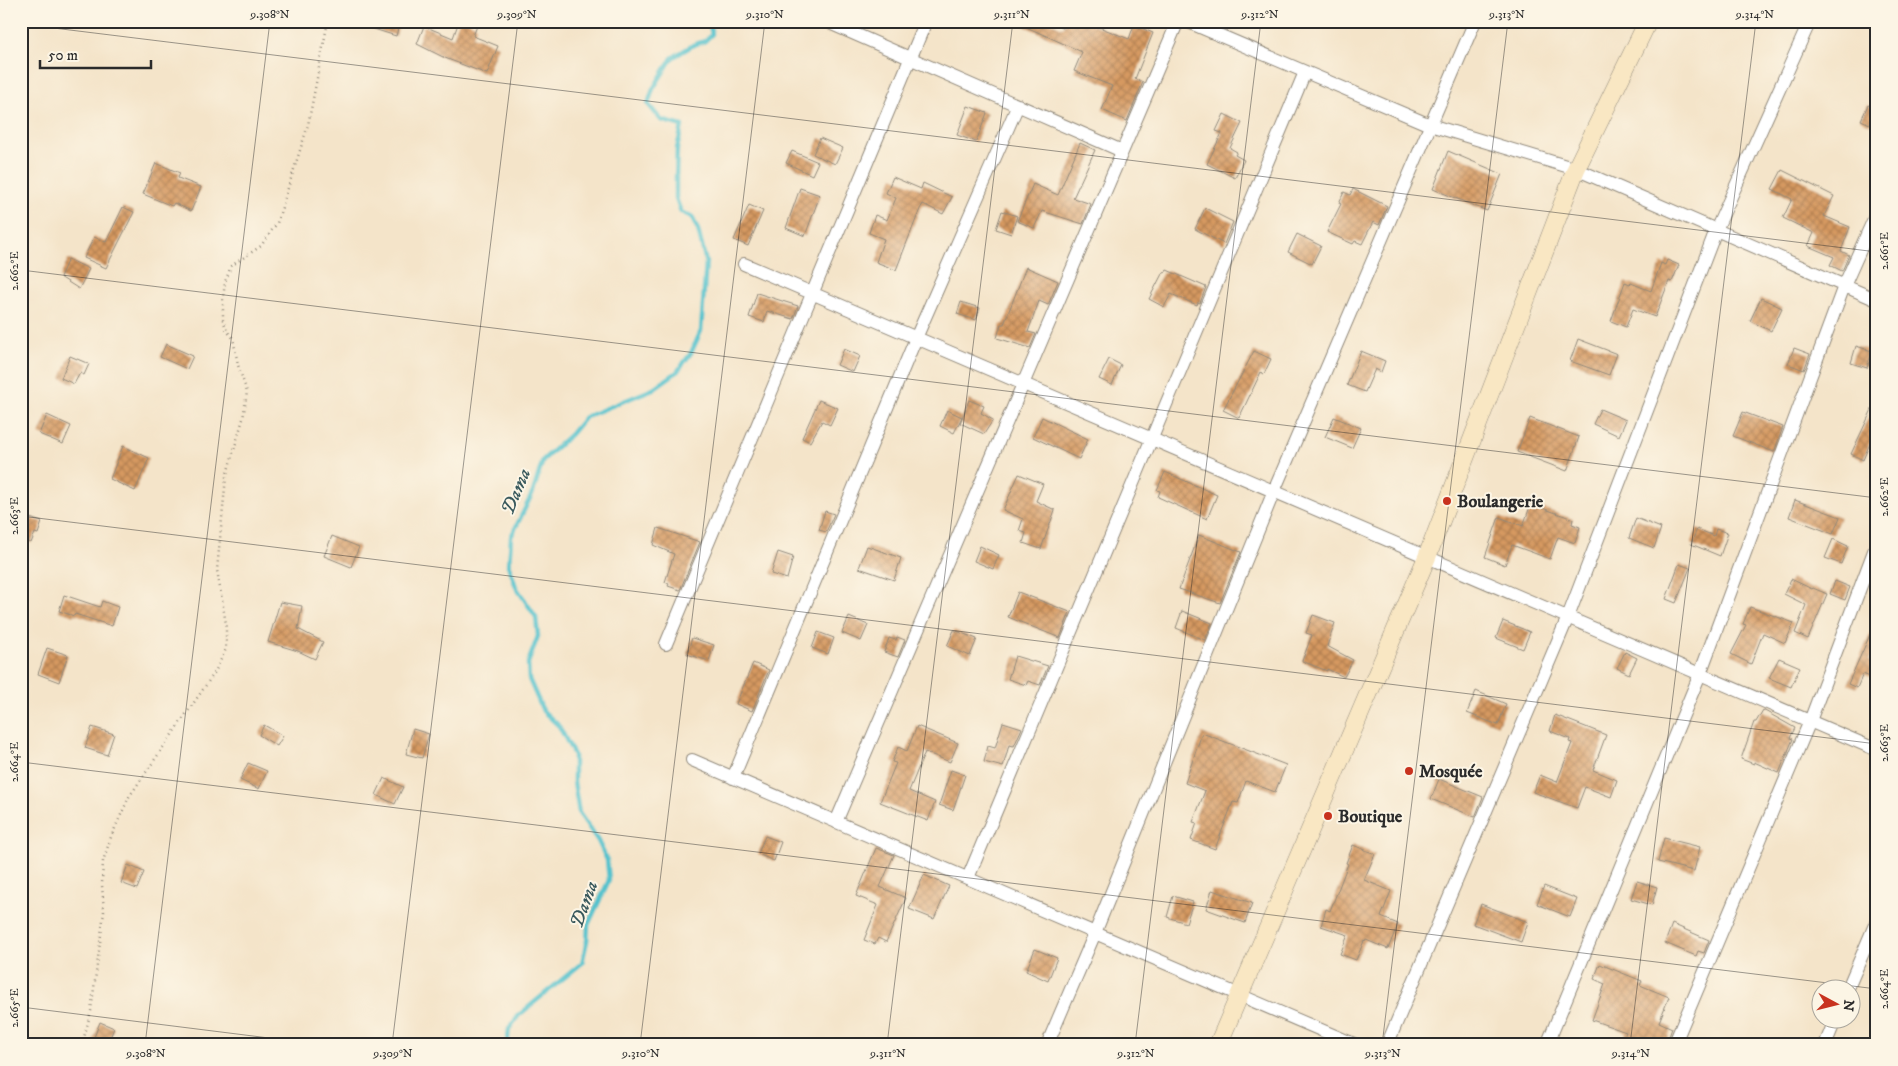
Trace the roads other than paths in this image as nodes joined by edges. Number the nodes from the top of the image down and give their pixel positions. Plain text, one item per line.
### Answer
1 (926, 21) edge
2 (1178, 21) edge
3 (1186, 21) edge
4 (1475, 21) edge
5 (1648, 21) edge
6 (1810, 21) edge
7 (832, 24) dead end
8 (911, 58) junction
9 (1305, 72) junction
10 (1018, 105) junction
11 (1430, 125) junction
12 (1122, 151) junction
13 (1576, 169) junction
14 (1877, 212) edge
15 (1716, 230) junction
16 (744, 264) dead end
17 (1844, 286) junction
18 (812, 294) junction
19 (1877, 300) edge
20 (916, 338) junction
21 (1023, 384) junction
22 (1152, 439) junction
23 (1274, 491) junction
24 (1877, 543) edge
25 (1427, 557) junction
26 (1568, 617) junction
27 (666, 644) dead end
28 (1700, 674) junction
29 (1810, 721) junction
30 (1877, 750) edge
31 (692, 760) dead end
32 (733, 778) junction
33 (836, 822) junction
34 (968, 878) junction
35 (1877, 920) edge
36 (1095, 933) junction
37 (1852, 978) edge
38 (1240, 995) junction
39 (1832, 1028) edge
40 (1047, 1045) edge
41 (1218, 1045) edge
42 (1356, 1045) edge
43 (1387, 1045) edge
44 (1547, 1045) edge
45 (1674, 1045) edge
46 (1825, 1045) edge

1 - 8 street
2 - 12 street
3 - 9 street
4 - 11 street
5 - 13 street
6 - 15 street
7 - 8 street
8 - 10 street
8 - 18 street
9 - 11 street
9 - 22 street
10 - 12 street
10 - 20 street
11 - 13 street
11 - 23 street
12 - 21 street
13 - 15 street
13 - 25 street
14 - 17 street
15 - 17 street
15 - 26 street
16 - 18 street
17 - 19 street
17 - 28 street
18 - 20 street
18 - 27 street
20 - 21 street
20 - 32 street
21 - 22 street
21 - 33 street
22 - 23 street
22 - 34 street
23 - 25 street
23 - 36 street
24 - 29 street
25 - 26 street
25 - 38 street
26 - 28 street
26 - 43 street
28 - 29 street
28 - 44 street
29 - 30 street
29 - 45 street
31 - 32 street
32 - 33 street
33 - 34 street
34 - 36 street
35 - 37 street
36 - 38 street
36 - 40 street
38 - 41 street
38 - 42 street
39 - 46 street

